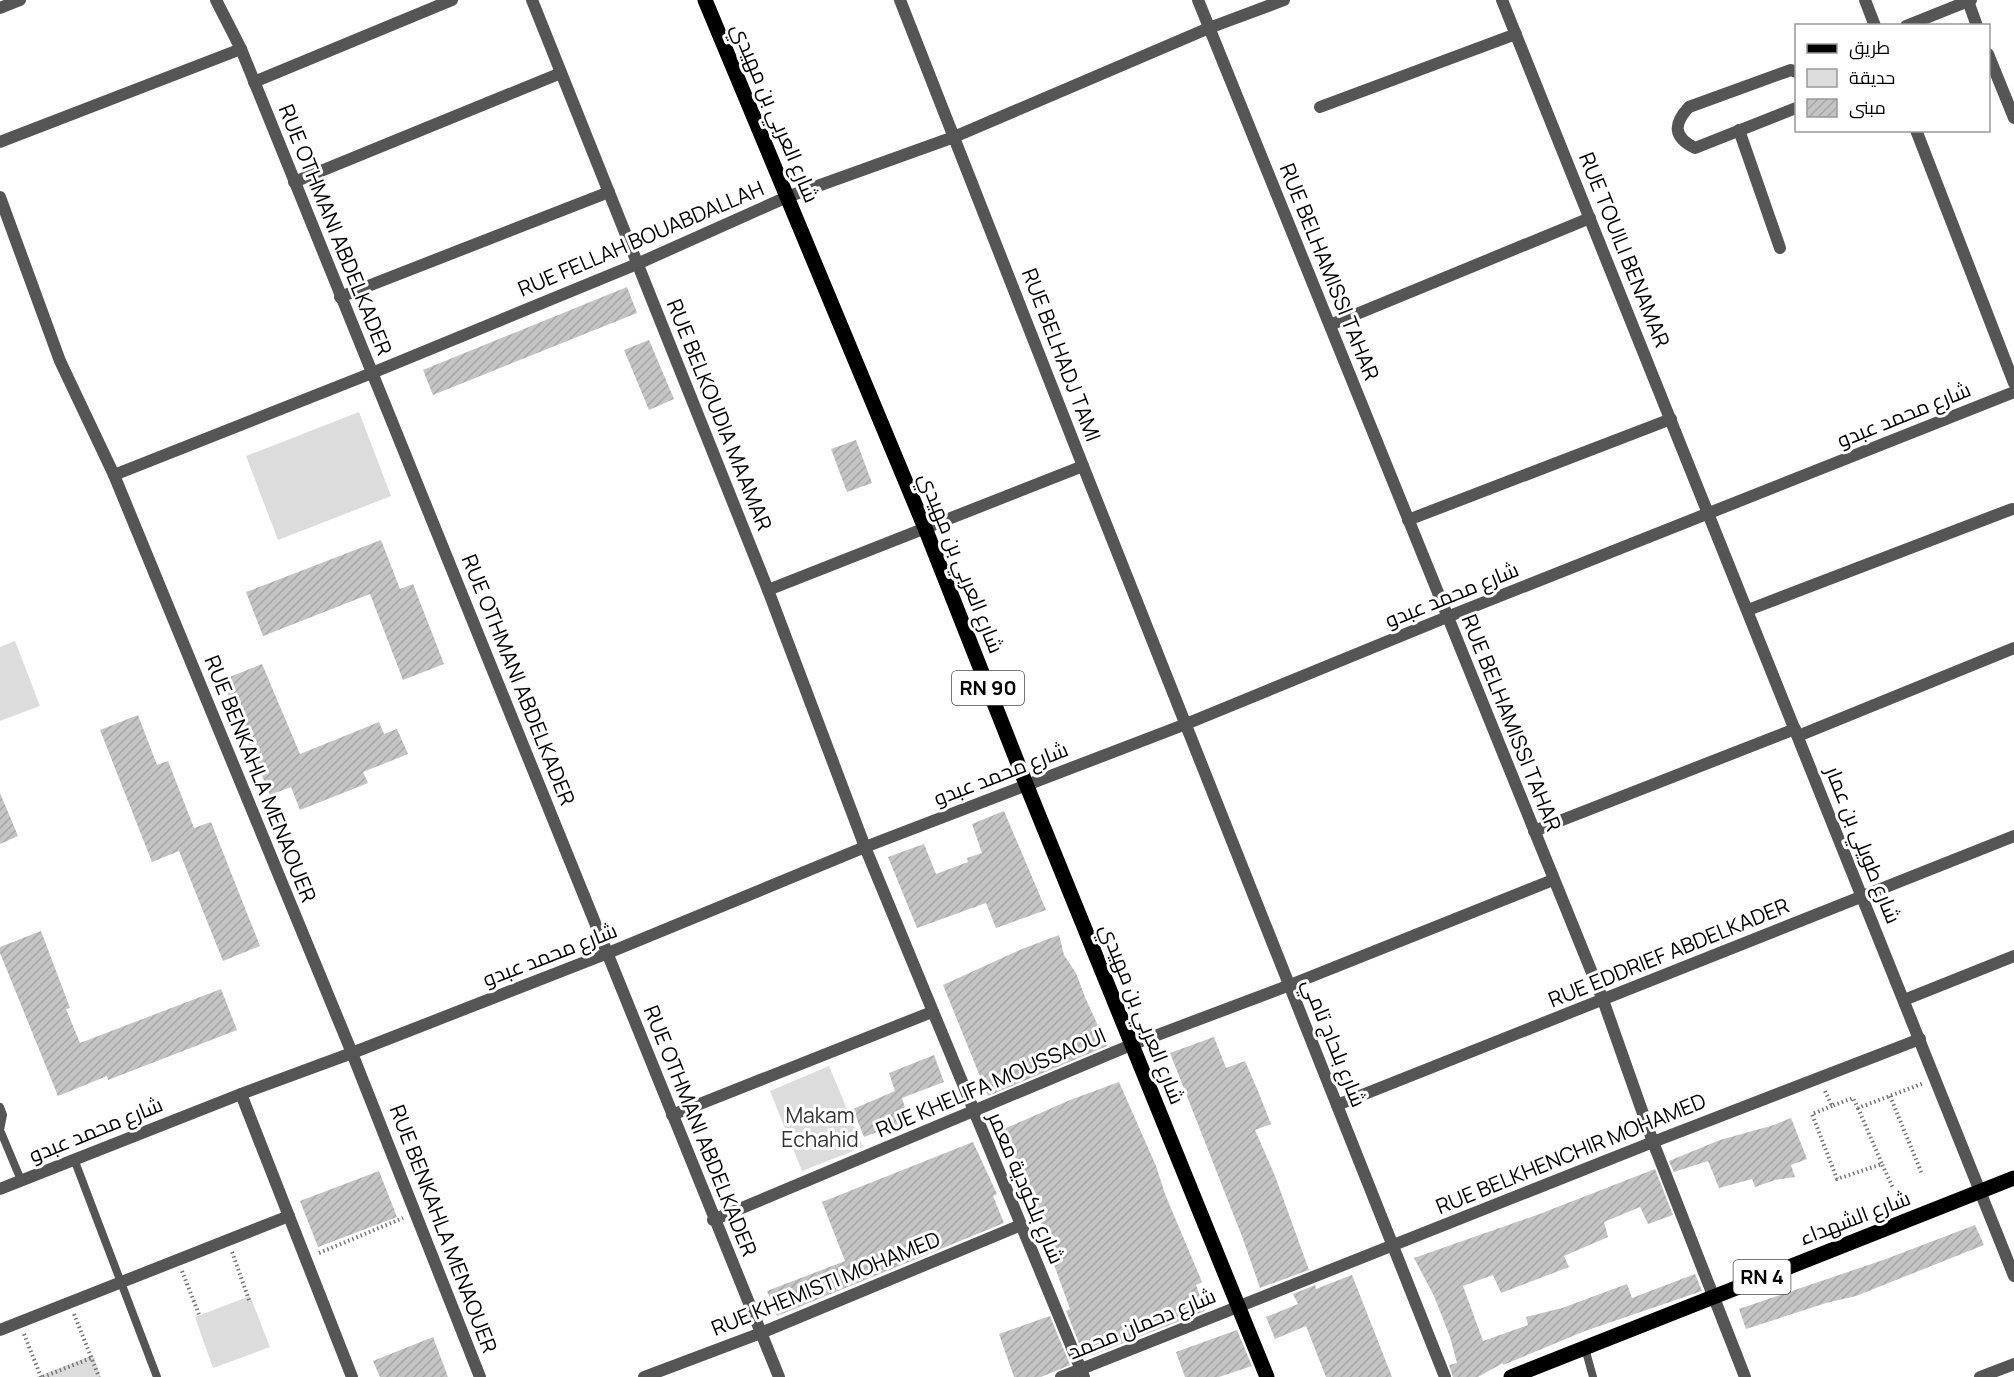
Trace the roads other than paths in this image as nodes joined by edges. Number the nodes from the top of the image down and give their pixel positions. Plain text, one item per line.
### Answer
1 (20, 0) edge
2 (216, 0) edge
3 (452, 0) edge
4 (532, 0) edge
5 (705, 0) edge
6 (900, 0) edge
7 (1198, 0) edge
8 (1284, 0) edge
9 (1502, 0) edge
10 (1865, 0) edge
11 (1970, 1) edge
12 (0, 8) edge
13 (1874, 24) edge
14 (1911, 24) edge
15 (1976, 24) edge
16 (1209, 28) junction
17 (1516, 34) junction
18 (241, 49) junction
19 (1990, 57) edge
20 (1795, 71) edge
21 (561, 74) junction
22 (254, 82) junction
23 (1320, 107) dead end
24 (1795, 109) edge
25 (2014, 118) edge
26 (1739, 130) junction
27 (1917, 132) edge
28 (954, 137) junction
29 (0, 142) edge
30 (294, 182) junction
31 (609, 192) junction
32 (0, 197) edge
33 (787, 197) junction
34 (1590, 218) junction
35 (5, 225) edge
36 (1779, 248) dead end
37 (637, 264) junction
38 (340, 297) junction
39 (1330, 326) junction
40 (372, 373) junction
41 (2014, 383) edge
42 (2014, 392) edge
43 (1671, 419) junction
44 (1083, 466) junction
45 (114, 475) junction
46 (2012, 509) dead end
47 (1710, 514) junction
48 (1408, 520) junction
49 (925, 528) junction
50 (768, 590) junction
51 (1748, 610) junction
52 (1447, 617) junction
53 (2014, 648) edge
54 (1186, 724) junction
55 (1797, 732) junction
56 (1026, 784) junction
57 (1534, 831) junction
58 (2014, 836) edge
59 (865, 847) junction
60 (1554, 879) junction
61 (1863, 897) junction
62 (608, 953) junction
63 (2014, 956) edge
64 (1290, 986) junction
65 (1603, 1000) junction
66 (1904, 1000) junction
67 (932, 1012) junction
68 (1920, 1039) junction
69 (1131, 1045) junction
70 (352, 1053) junction
71 (241, 1094) junction
72 (1338, 1105) junction
73 (0, 1107) edge
74 (974, 1113) junction
75 (672, 1115) junction
76 (1653, 1142) junction
77 (74, 1160) junction
78 (21, 1180) junction
79 (2013, 1181) edge
80 (0, 1189) edge
81 (1981, 1192) junction
82 (289, 1216) junction
83 (713, 1220) junction
84 (1022, 1225) junction
85 (1394, 1246) junction
86 (2014, 1276) edge
87 (121, 1282) junction
88 (1713, 1297) junction
89 (1238, 1306) junction
90 (0, 1330) edge
91 (761, 1333) junction
92 (1585, 1348) junction
93 (2014, 1364) edge
94 (1083, 1373) edge
95 (157, 1377) edge
96 (352, 1377) edge
97 (480, 1377) edge
98 (644, 1377) edge
99 (779, 1377) edge
100 (1061, 1377) edge
101 (1267, 1377) edge
102 (1445, 1377) edge
103 (1511, 1377) edge
104 (1593, 1377) edge
105 (1745, 1377) edge
106 (1980, 1377) edge

1 - 12 street
2 - 18 street, RUE OTHMANI ABDELKADER
3 - 22 street
4 - 21 street, RUE BELKOUDIA MAAMAR
5 - 33 main road, شارع العربي بن مهيدي / RN 90
6 - 28 street, RUE BELHADJ TAMI
7 - 16 street, RUE BELHAMISSI TAHAR
8 - 16 street, RUE FELLAH BOUABDALLAH
9 - 17 street, RUE TOUILI BENAMAR
10 - 13 street
11 - 14 street
11 - 15 street
16 - 28 street, RUE FELLAH BOUABDALLAH
16 - 39 street, RUE BELHAMISSI TAHAR
17 - 23 street
17 - 34 street, RUE TOUILI BENAMAR
18 - 22 street, RUE OTHMANI ABDELKADER
18 - 29 street
19 - 25 street
20 - 26 street
21 - 30 street
21 - 31 street, RUE BELKOUDIA MAAMAR
22 - 30 street, RUE OTHMANI ABDELKADER
24 - 26 street
26 - 36 street
27 - 41 street
28 - 33 street, RUE FELLAH BOUABDALLAH
28 - 44 street, RUE BELHADJ TAMI
30 - 38 street, RUE OTHMANI ABDELKADER
31 - 37 street, RUE BELKOUDIA MAAMAR
31 - 38 street
32 - 35 street, RUE BENKAHLA MENAOUER
33 - 37 street, RUE FELLAH BOUABDALLAH
33 - 49 main road, شارع العربي بن مهيدي / RN 90
34 - 39 street
34 - 43 street, RUE TOUILI BENAMAR
35 - 45 street, RUE BENKAHLA MENAOUER
37 - 40 street, RUE FELLAH BOUABDALLAH
37 - 50 street, RUE BELKOUDIA MAAMAR
38 - 40 street, RUE OTHMANI ABDELKADER
39 - 48 street, RUE BELHAMISSI TAHAR
40 - 45 street, RUE FELLAH BOUABDALLAH
40 - 62 street, RUE OTHMANI ABDELKADER
42 - 47 street, شارع محمد عبدو
43 - 47 street, RUE TOUILI BENAMAR
43 - 48 street
44 - 49 street
44 - 54 street, RUE BELHADJ TAMI
45 - 70 street, RUE BENKAHLA MENAOUER
46 - 51 street
47 - 51 street, شارع طويلي بن عمار
47 - 52 street, شارع محمد عبدو
48 - 52 street, RUE BELHAMISSI TAHAR
49 - 50 street
49 - 56 main road, شارع العربي بن مهيدي / RN 90
50 - 59 street, RUE BELKOUDIA MAAMAR
51 - 55 street, شارع طويلي بن عمار
52 - 54 street, شارع محمد عبدو
52 - 57 street, RUE BELHAMISSI TAHAR
53 - 55 street
54 - 56 street, شارع محمد عبدو
54 - 64 street, شارع بلحاج تامي
55 - 57 street
55 - 61 street, شارع طويلي بن عمار
56 - 59 street, شارع محمد عبدو
56 - 69 main road, شارع العربي بن مهيدي / RN 90
57 - 60 street, RUE BELHAMISSI TAHAR
58 - 61 street, RUE EDDRIEF ABDELKADER
59 - 62 street, شارع محمد عبدو
59 - 67 street, شارع بلكودية معمر
60 - 64 street, RUE KHELIFA MOUSSAOUI
60 - 65 street, RUE BELHAMISSI TAHAR
61 - 65 street, RUE EDDRIEF ABDELKADER
61 - 66 street, شارع طويلي بن عمار
62 - 70 street, شارع محمد عبدو
62 - 75 street, RUE OTHMANI ABDELKADER
63 - 66 street
64 - 69 street, RUE KHELIFA MOUSSAOUI
64 - 72 street, شارع بلحاج تامي
65 - 72 street, RUE EDDRIEF ABDELKADER
65 - 76 street, RUE BELHAMISSI TAHAR
66 - 68 street, شارع طويلي بن عمار
67 - 74 street, شارع بلكودية معمر
67 - 75 street
68 - 76 street, RUE BELKHENCHIR MOHAMED
68 - 81 street, شارع طويلي بن عمار
69 - 74 street, RUE KHELIFA MOUSSAOUI
69 - 89 main road, شارع العربي بن مهيدي / RN 90
70 - 71 street, شارع محمد عبدو
70 - 97 street, RUE BENKAHLA MENAOUER
71 - 77 street, شارع محمد عبدو
71 - 82 street
72 - 85 street, شارع بلحاج تامي
73 - 78 lane
74 - 83 street, RUE KHELIFA MOUSSAOUI
74 - 84 street, شارع بلكودية معمر
75 - 83 street, RUE OTHMANI ABDELKADER
76 - 85 street, RUE BELKHENCHIR MOHAMED
76 - 88 street, RUE BELHAMISSI TAHAR
77 - 78 street, شارع محمد عبدو
77 - 87 lane
78 - 80 street, شارع محمد عبدو
79 - 81 main road, شارع الشهداء / RN 4
81 - 86 street, شارع طويلي بن عمار
81 - 88 main road, شارع الشهداء / RN 4
82 - 87 street
82 - 96 street
83 - 91 street, RUE OTHMANI ABDELKADER
84 - 91 street, RUE KHEMISTI MOHAMED
84 - 94 street, شارع بلكودية معمر
85 - 89 street, RUE BELKHENCHIR MOHAMED
85 - 102 street, شارع بلحاج تامي
87 - 90 street
87 - 95 lane
88 - 92 main road, شارع الشهداء / RN 4
88 - 105 street, RUE BELHAMISSI TAHAR
89 - 94 street, شارع دحمان محمد
89 - 101 main road, شارع العربي بن مهيدي / RN 90
91 - 98 street, RUE KHEMISTI MOHAMED
91 - 99 street, RUE OTHMANI ABDELKADER
92 - 103 main road, شارع الشهداء / RN 4
92 - 104 lane
93 - 106 street
94 - 100 street, شارع دحمان محمد

